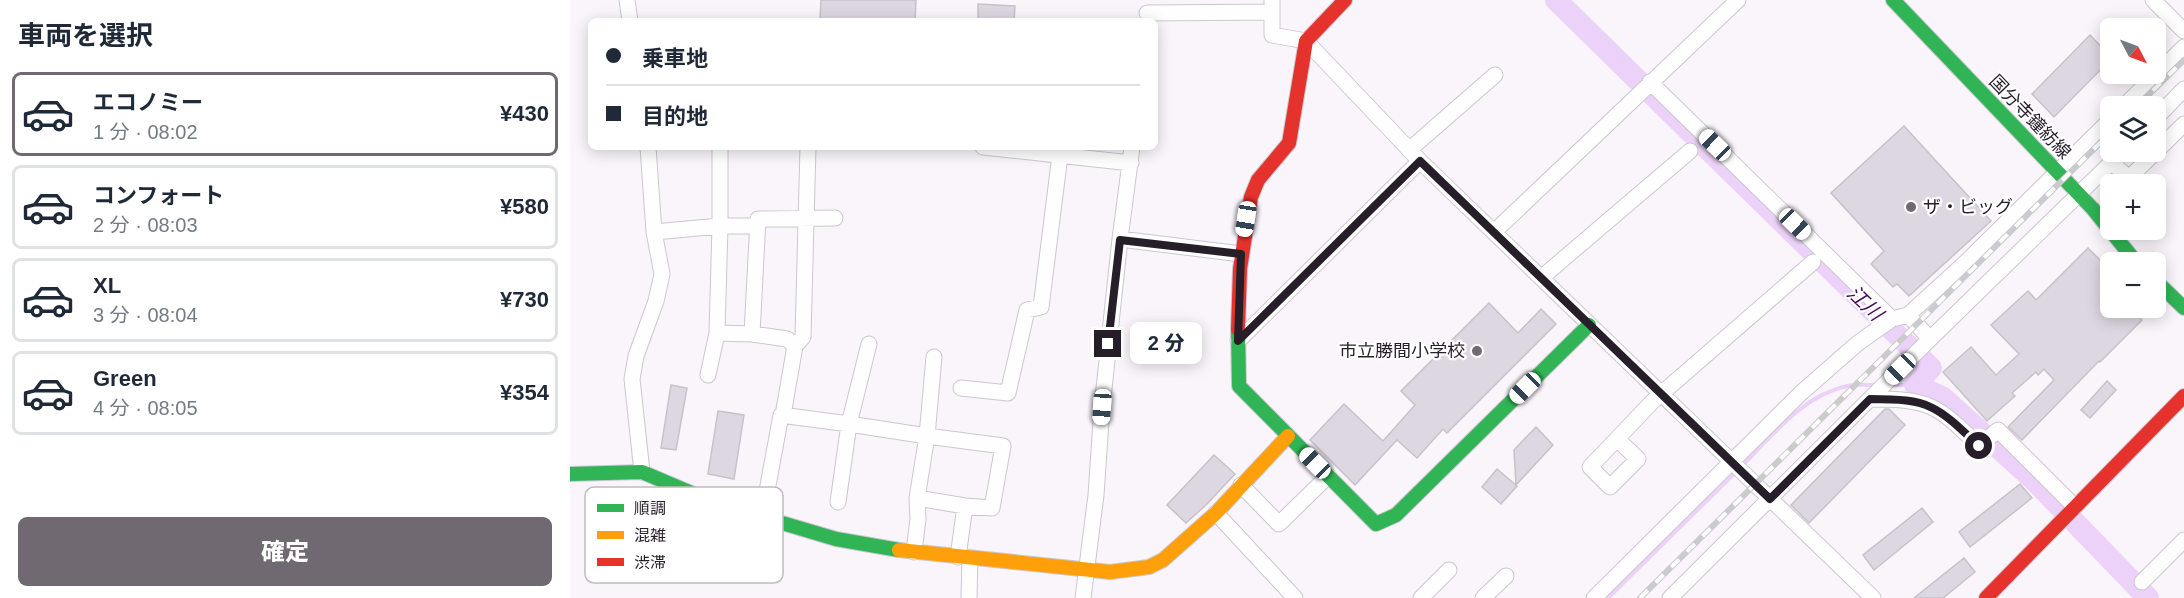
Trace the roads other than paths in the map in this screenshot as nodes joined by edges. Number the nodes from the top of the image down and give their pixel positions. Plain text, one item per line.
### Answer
1 (627, 0) edge
2 (1345, 0) edge
3 (1738, 0) edge
4 (1893, 0) edge
5 (2153, 0) edge
6 (1272, 6) edge
7 (1146, 11) edge
8 (630, 18) edge
9 (2184, 31) edge
10 (1306, 40) junction
11 (2184, 47) edge
12 (1495, 75) dead end
13 (1650, 82) junction
14 (2184, 89) edge
15 (2134, 96) edge
16 (2166, 108) edge
17 (2184, 124) edge
18 (2100, 130) edge
19 (2166, 142) edge
20 (648, 150) edge
21 (720, 150) edge
22 (808, 150) edge
23 (1042, 150) edge
24 (1132, 150) edge
25 (1061, 151) edge
26 (1690, 151) dead end
27 (1414, 155) junction
28 (2111, 162) edge
29 (2119, 162) edge
30 (2145, 162) edge
31 (1131, 163) junction
32 (2059, 172) junction
33 (2078, 194) junction
34 (806, 218) junction
35 (835, 218) dead end
36 (720, 226) junction
37 (758, 226) junction
38 (654, 232) junction
39 (1494, 232) junction
40 (1120, 240) junction
41 (2127, 252) edge
42 (1241, 254) junction
43 (1814, 262) dead end
44 (1541, 278) junction
45 (2166, 291) edge
46 (2184, 308) edge
47 (1908, 315) junction
48 (1892, 319) junction
49 (1589, 325) junction
50 (717, 333) junction
51 (752, 334) junction
52 (1930, 339) junction
53 (1238, 341) junction
54 (869, 344) dead end
55 (795, 346) junction
56 (934, 357) dead end
57 (708, 375) dead end
58 (961, 388) dead end
59 (1663, 394) junction
60 (2184, 396) edge
61 (1870, 399) junction
62 (783, 415) junction
63 (849, 424) junction
64 (927, 436) junction
65 (1288, 436) junction
66 (1617, 439) dead end
67 (1732, 462) junction
68 (642, 472) junction
69 (570, 474) edge
70 (1328, 476) junction
71 (1240, 485) junction
72 (677, 487) edge
73 (768, 487) edge
74 (917, 498) junction
75 (1770, 499) junction
76 (838, 502) dead end
77 (965, 506) junction
78 (2075, 507) junction
79 (1216, 513) junction
80 (783, 524) edge
81 (2184, 540) edge
82 (914, 552) junction
83 (964, 558) junction
84 (1449, 570) dead end
85 (1086, 571) junction
86 (1506, 576) dead end
87 (2142, 582) dead end
88 (969, 598) edge
89 (1083, 598) edge
90 (1295, 598) edge
91 (1420, 598) edge
92 (1483, 598) edge
93 (1594, 598) edge
94 (1670, 598) edge
95 (1873, 598) edge
96 (1986, 598) edge

1 - 8 street
2 - 10 street
3 - 13 street
4 - 32 street, 国分寺鐘紡線
5 - 9 street
6 - 7 street
6 - 10 street
10 - 27 street
10 - 42 street
11 - 15 street
12 - 27 street
13 - 39 street
13 - 48 street
14 - 16 street
17 - 19 street
18 - 32 street
20 - 38 street
21 - 36 street
22 - 34 street
23 - 25 street
24 - 31 street
25 - 31 street
25 - 58 street
26 - 44 street
27 - 39 street
27 - 53 street
28 - 33 street
29 - 30 street
31 - 40 street
32 - 33 street, 国分寺鐘紡線
32 - 47 street
33 - 41 street, 国分寺鐘紡線
33 - 52 street
34 - 35 street
34 - 37 street
34 - 55 street
36 - 37 street
36 - 38 street
36 - 50 street
37 - 51 street
38 - 68 street
39 - 44 street
40 - 42 street
40 - 85 street
42 - 53 street
43 - 59 street
44 - 49 street
45 - 46 street
47 - 48 street
47 - 52 street
48 - 67 street
49 - 59 street
49 - 70 street
50 - 51 street
50 - 57 street
51 - 55 street
52 - 61 street
53 - 65 street
54 - 63 street
55 - 62 street
56 - 64 street
59 - 66 street
59 - 67 street
60 - 78 street
61 - 75 street
61 - 78 street
62 - 63 street
62 - 73 street
63 - 64 street
63 - 76 street
64 - 74 street
64 - 77 street
65 - 70 street
65 - 71 street
67 - 75 street
67 - 93 street
68 - 69 street
68 - 72 street
70 - 71 street
71 - 79 street
74 - 77 street
74 - 82 street
75 - 94 street
75 - 95 street
77 - 83 street
78 - 96 street
79 - 85 street
79 - 90 street
80 - 82 street
81 - 87 street
82 - 83 street
83 - 85 street
83 - 88 street
84 - 91 street
85 - 89 street
86 - 92 street

